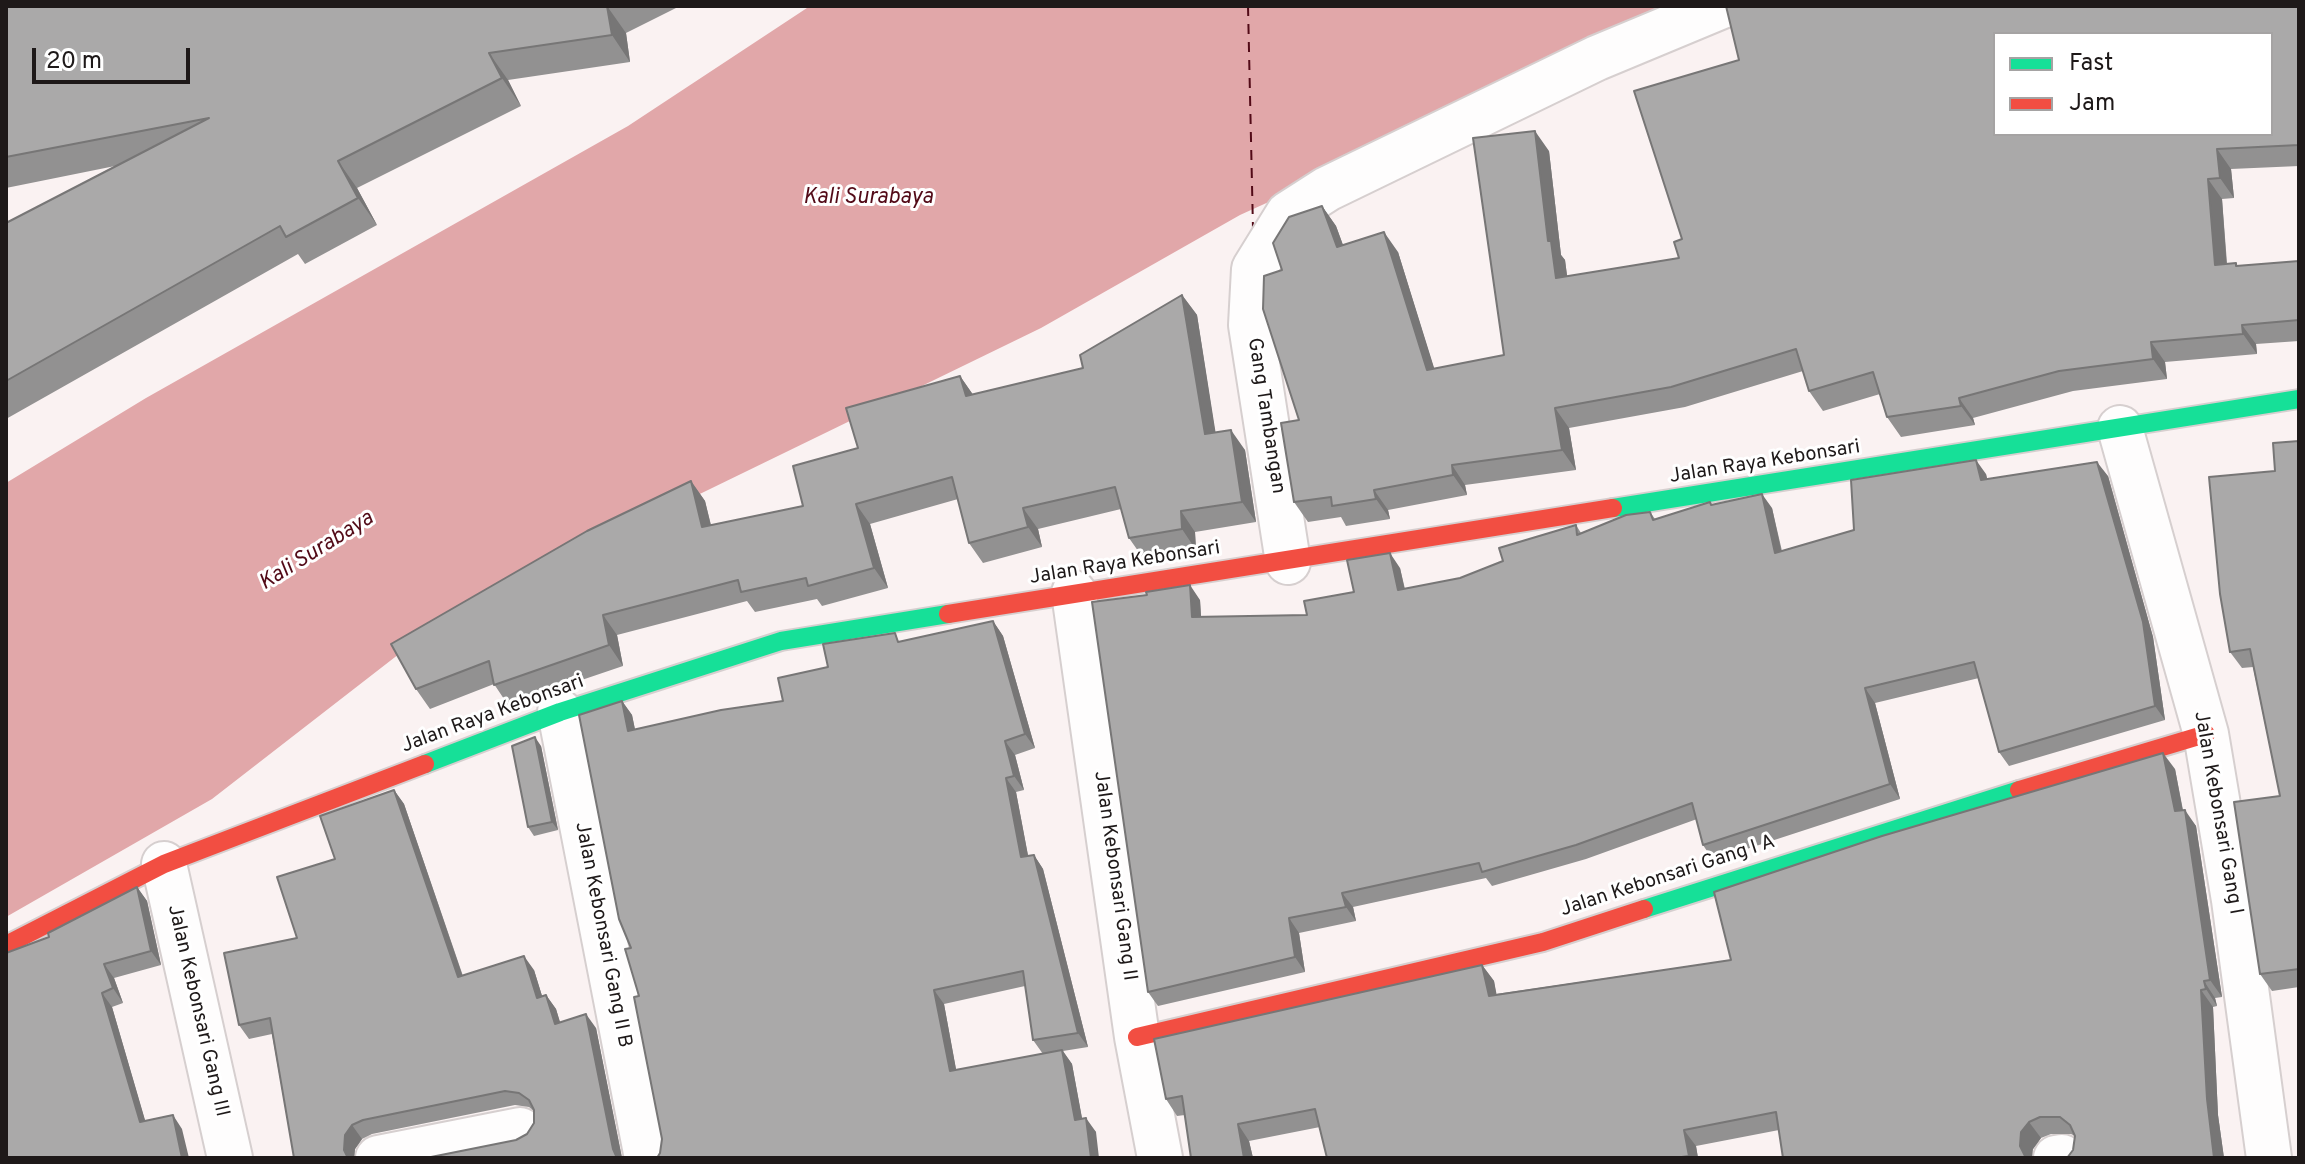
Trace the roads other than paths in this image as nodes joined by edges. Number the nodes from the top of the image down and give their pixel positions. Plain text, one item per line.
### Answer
1 (1722, 6) edge
2 (2299, 399) edge
3 (2120, 428) junction
4 (1288, 562) junction
5 (1074, 593) junction
6 (560, 712) junction
7 (2206, 734) junction
8 (164, 864) junction
9 (6, 945) edge
10 (1137, 1037) junction
11 (520, 1130) dead end
12 (230, 1158) edge
13 (378, 1158) edge
14 (647, 1158) edge
15 (1160, 1158) edge
16 (2269, 1158) edge

1 - 4 street, Gang Tambangan
2 - 3 main road, Jalan Raya Kebonsari
3 - 4 main road, Jalan Raya Kebonsari
3 - 7 street, Jalan Kebonsari Gang I
4 - 5 main road, Jalan Raya Kebonsari
5 - 6 main road, Jalan Raya Kebonsari
5 - 10 street, Jalan Kebonsari Gang II
6 - 8 main road, Jalan Raya Kebonsari
6 - 14 street, Jalan Kebonsari Gang II B
7 - 10 main road, Jalan Kebonsari Gang I A
7 - 16 street, Jalan Kebonsari Gang I
8 - 9 main road, Jalan Raya Kebonsari
8 - 12 street, Jalan Kebonsari Gang III
10 - 15 street, Jalan Kebonsari Gang II
11 - 13 street

